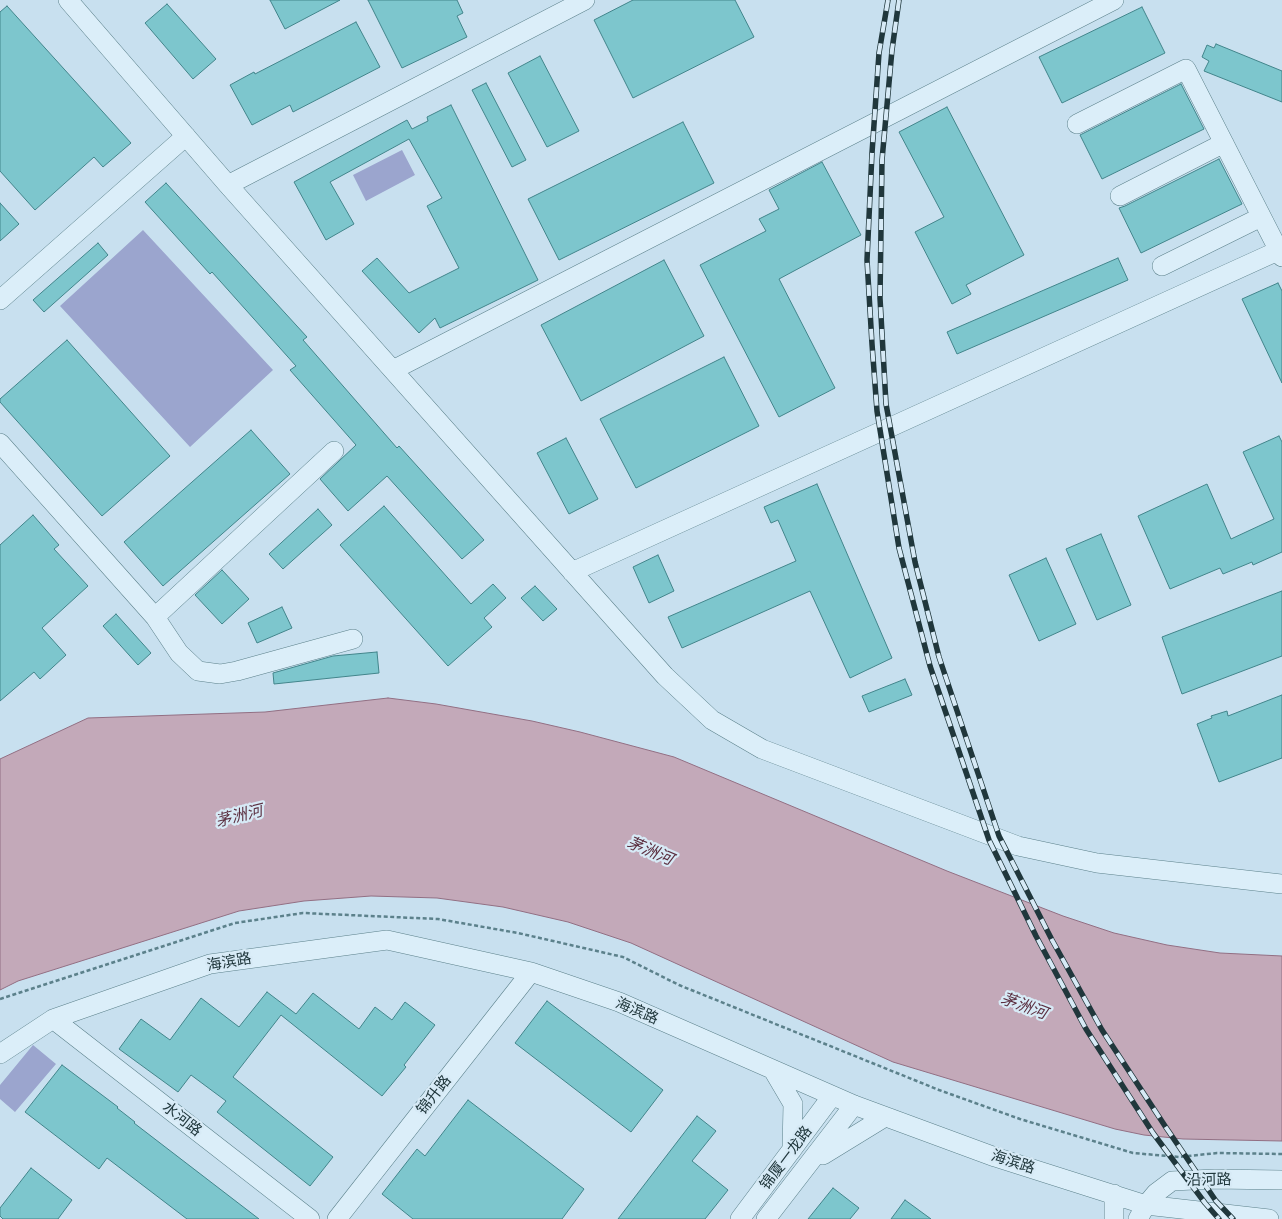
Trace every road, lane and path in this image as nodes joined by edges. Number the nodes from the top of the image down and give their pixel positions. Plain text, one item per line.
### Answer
1 (68, 0) edge
2 (585, 0) edge
3 (1114, 0) edge
4 (1078, 124) dead end
5 (186, 136) junction
6 (1224, 143) junction
7 (228, 185) junction
8 (1120, 196) dead end
9 (1261, 217) junction
10 (1281, 252) edge
11 (1162, 266) dead end
12 (0, 300) edge
13 (393, 370) junction
14 (0, 443) edge
15 (334, 451) dead end
16 (572, 572) junction
17 (154, 617) junction
18 (353, 639) dead end
19 (1282, 884) edge
20 (531, 972) junction
21 (53, 1019) junction
22 (0, 1054) edge
23 (773, 1070) junction
24 (832, 1096) junction
25 (854, 1105) junction
26 (885, 1116) junction
27 (792, 1150) junction
28 (809, 1164) junction
29 (1282, 1180) edge
30 (1114, 1194) junction
31 (1142, 1212) edge
32 (1176, 1214) edge
33 (310, 1219) edge
34 (337, 1219) edge
35 (740, 1219) edge
36 (766, 1219) edge
37 (1114, 1219) edge
38 (1269, 1219) edge

1 - 5 street
2 - 7 street
3 - 13 street
4 - 6 street
5 - 7 street
5 - 12 street
6 - 8 street
6 - 9 street
7 - 13 street
9 - 10 street
9 - 11 street
10 - 16 street
13 - 16 street
14 - 17 street
15 - 17 street
16 - 19 street
17 - 18 street
20 - 21 street, 海滨路
20 - 23 street, 海滨路
20 - 34 street, 锦升路
21 - 22 street, 海滨路
21 - 33 street, 水河路
23 - 24 street, 海滨路
23 - 27 street
24 - 25 street, 海滨路
24 - 27 street, 锦厦一龙路
25 - 26 street, 海滨路
25 - 28 street, 锦厦一龙路
26 - 28 street
26 - 30 street, 海滨路
27 - 35 street, 锦厦一龙路
28 - 36 street, 锦厦一龙路
29 - 31 street, 沿河路
30 - 31 street, 海滨路
30 - 37 street
31 - 32 street, 海滨路
32 - 38 street, 海滨路

